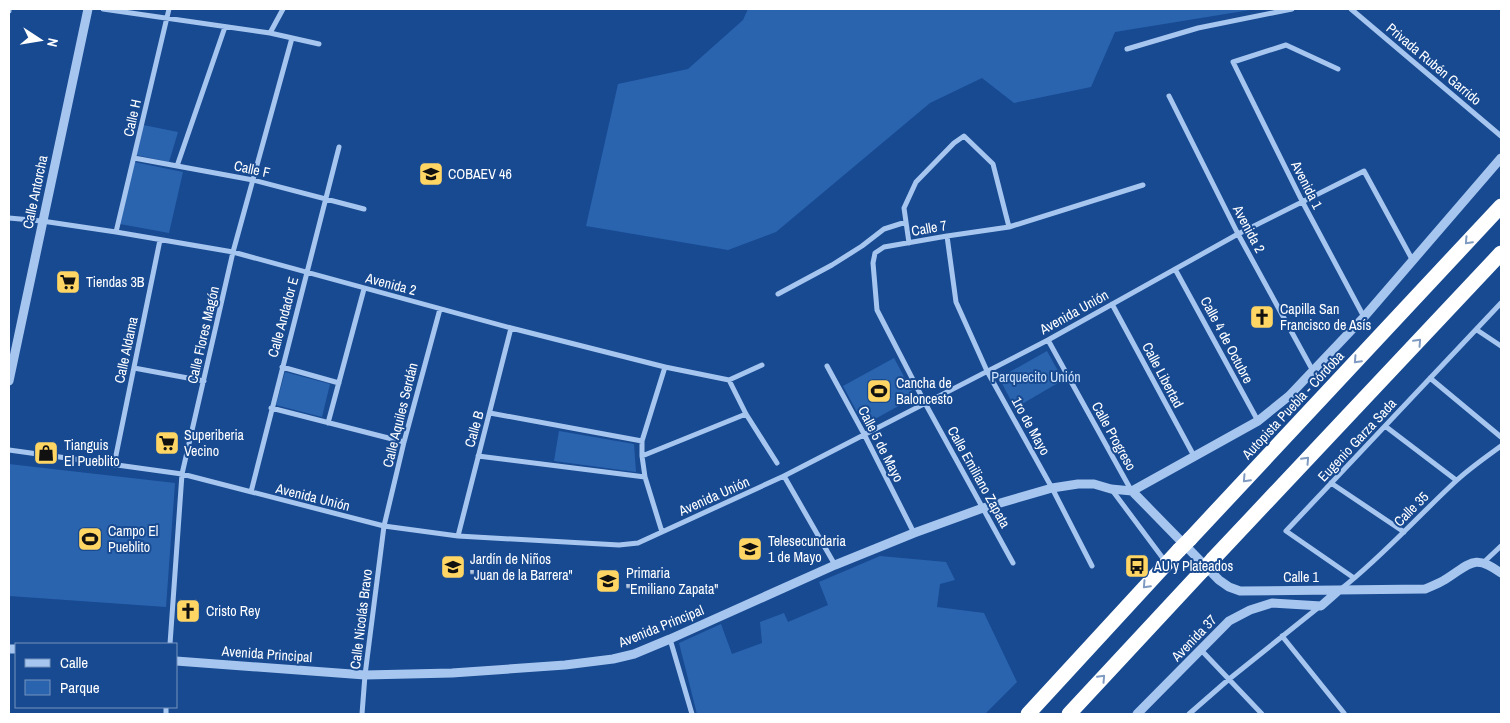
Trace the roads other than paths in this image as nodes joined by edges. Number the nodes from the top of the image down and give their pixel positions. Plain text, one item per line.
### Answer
1 (88, 9) edge
2 (103, 9) edge
3 (169, 9) edge
4 (282, 9) edge
5 (1292, 9) edge
6 (1351, 9) edge
7 (167, 19) junction
8 (225, 27) junction
9 (270, 34) junction
10 (292, 38) junction
11 (319, 44) dead end
12 (1127, 49) dead end
13 (1338, 70) dead end
14 (1169, 96) dead end
15 (1501, 136) edge
16 (339, 147) dead end
17 (134, 158) junction
18 (1501, 158) edge
19 (177, 166) junction
20 (253, 180) junction
21 (1143, 186) dead end
22 (326, 198) junction
23 (1302, 201) junction
24 (1501, 206) edge
25 (364, 209) dead end
26 (9, 218) edge
27 (42, 221) junction
28 (906, 222) junction
29 (1009, 227) junction
30 (116, 232) junction
31 (1238, 234) junction
32 (947, 236) junction
33 (160, 240) junction
34 (909, 243) junction
35 (234, 252) junction
36 (1501, 253) edge
37 (1413, 261) junction
38 (1176, 269) junction
39 (306, 272) junction
40 (364, 288) junction
41 (778, 294) dead end
42 (1501, 303) edge
43 (1112, 304) junction
44 (440, 309) junction
45 (1364, 317) junction
46 (511, 328) junction
47 (1476, 330) junction
48 (1048, 340) junction
49 (1501, 346) edge
50 (762, 365) dead end
51 (827, 366) dead end
52 (282, 367) junction
53 (665, 367) junction
54 (134, 368) junction
55 (987, 371) junction
56 (1313, 371) junction
57 (1430, 378) junction
58 (729, 380) junction
59 (9, 381) edge
60 (204, 381) junction
61 (338, 383) junction
62 (925, 403) junction
63 (271, 408) junction
64 (490, 413) junction
65 (746, 414) junction
66 (1258, 421) junction
67 (328, 423) junction
68 (1385, 426) junction
69 (864, 434) junction
70 (1501, 437) edge
71 (642, 441) junction
72 (404, 442) junction
73 (1501, 446) edge
74 (9, 450) edge
75 (478, 456) junction
76 (642, 456) junction
77 (1194, 456) junction
78 (777, 463) dead end
79 (114, 465) junction
80 (182, 474) junction
81 (784, 476) junction
82 (645, 477) junction
83 (1456, 480) junction
84 (1331, 483) junction
85 (1052, 488) junction
86 (1112, 489) junction
87 (1132, 491) junction
88 (251, 492) junction
89 (983, 508) junction
90 (384, 526) junction
91 (662, 532) junction
92 (1404, 532) junction
93 (914, 533) junction
94 (458, 536) junction
95 (1501, 546) edge
96 (1484, 562) junction
97 (1013, 563) dead end
98 (1167, 563) junction
99 (836, 565) junction
100 (1092, 566) dead end
101 (1501, 573) edge
102 (1354, 578) junction
103 (1338, 591) junction
104 (1321, 606) junction
105 (1282, 636) junction
106 (670, 639) junction
107 (170, 643) edge
108 (1202, 650) junction
109 (178, 661) edge
110 (365, 674) junction
111 (1228, 680) junction
112 (1344, 713) dead end
113 (362, 714) edge
114 (692, 714) edge
115 (1028, 714) edge
116 (1069, 714) edge
117 (1137, 714) edge
118 (1189, 714) edge
119 (1262, 714) edge

1 - 27 street, Calle Antorcha
2 - 7 street
3 - 7 street, Calle H
4 - 9 street
5 - 12 street
6 - 15 street, Privada Rubén Garrido
7 - 8 street
7 - 17 street, Calle H
8 - 9 street
8 - 19 street
9 - 10 street
10 - 11 street
10 - 20 street, Calle Flores Magón
13 - 23 street, Avenida 1
14 - 31 street, Avenida 2
16 - 22 street, Calle Andador E
17 - 19 street, Calle F
17 - 30 street, Calle H
18 - 37 street
19 - 20 street, Calle F
20 - 22 street, Calle F
20 - 35 street, Calle Flores Magón
21 - 29 street, Calle 7
22 - 25 street, Calle F
22 - 39 street, Calle Andador E
23 - 31 street, Avenida Unión
23 - 37 street, Avenida Unión
23 - 45 street, Avenida 1
24 -> 98 highway, Autopista Puebla - Córdoba
26 - 27 street, Avenida 2
27 - 30 street, Avenida 2
27 - 59 street, Calle Antorcha
28 - 29 street
28 - 34 street
28 - 41 street
29 - 32 street, Calle 7
30 - 33 street, Avenida 2
31 - 38 street, Avenida Unión
31 - 56 street, Avenida 2
32 - 34 street, Calle 7
32 - 55 street, 1ro de Mayo
33 - 35 street, Avenida 2
33 - 54 street, Calle Aldama
34 - 62 street, Calle 7
35 - 39 street, Avenida 2
35 - 60 street, Calle Flores Magón
116 -> 36 highway, bridge
37 - 45 street
38 - 43 street, Avenida Unión
38 - 66 street, Calle 4 de Octubre
39 - 40 street, Avenida 2
39 - 52 street, Calle Andador E
40 - 44 street, Avenida 2
40 - 61 street
42 - 47 street, Eugenio Garza Sada
43 - 48 street, Avenida Unión
43 - 77 street, Calle Libertad
44 - 46 street, Avenida 2
44 - 72 street, Calle Aquiles Serdán
45 - 56 street
46 - 53 street, Avenida 2
46 - 64 street, Calle B
47 - 49 street
47 - 57 street, Eugenio Garza Sada
48 - 55 street, Avenida Unión
48 - 87 street, Calle Progreso
50 - 58 street
51 - 69 street, Calle 5 de Mayo
52 - 61 street
52 - 63 street, Calle Andador E
53 - 58 street, Avenida 2
53 - 71 street
54 - 60 street
54 - 79 street, Calle Aldama
55 - 62 street, Avenida Unión
55 - 85 street, 1ro de Mayo
56 - 66 street
57 - 68 street, Eugenio Garza Sada
57 - 70 street
58 - 65 street
60 - 80 street, Calle Flores Magón
61 - 67 street
62 - 69 street, Avenida Unión
62 - 89 street, Calle Emiliano Zapata
63 - 67 street
63 - 88 street, Calle Andador E
64 - 71 street
64 - 75 street, Calle B
65 - 76 street
65 - 78 street
66 - 77 street
67 - 72 street
68 - 83 street
68 - 84 street, Eugenio Garza Sada
69 - 81 street, Avenida Unión
69 - 93 street, Calle 5 de Mayo
71 - 76 street
72 - 90 street, Calle Aquiles Serdán
73 - 83 street, Calle 35
74 - 79 street, Avenida Unión
75 - 82 street
75 - 94 street, Calle B
76 - 82 street
77 - 87 street
79 - 80 street, Avenida Unión
80 - 88 street, Avenida Unión
80 - 107 street, Calle Flores Magón
81 - 91 street, Avenida Unión
81 - 99 street
82 - 91 street
83 - 92 street, Calle 35
84 - 92 street
84 - 102 street, Eugenio Garza Sada
85 - 86 street, Avenida Principal
85 - 89 street, Avenida Principal
85 - 100 street, 1ro de Mayo
86 - 87 street, Avenida Principal
86 - 98 street
87 - 103 street, Calle 1
88 - 90 street, Avenida Unión
89 - 93 street, Avenida Principal
89 - 97 street, Calle Emiliano Zapata
90 - 94 street, Avenida Unión
90 - 110 street, Calle Nicolás Bravo
91 - 94 street, Avenida Unión
92 - 102 street, Calle 35
93 - 99 street, Avenida Principal
95 - 96 street
96 - 101 street
96 - 103 street, Calle 1
98 -> 115 highway, Autopista Puebla - Córdoba
99 - 106 street, Avenida Principal
102 - 103 street, Calle 35
103 - 104 street
104 - 105 street
104 - 108 street, Avenida 37
105 - 111 street
105 - 112 street
106 - 110 street, Avenida Principal
106 - 114 street
108 - 111 street
108 - 117 street, Avenida 37
109 - 110 street, Avenida Principal
110 - 113 street, Calle Nicolás Bravo
111 - 118 street
111 - 119 street

